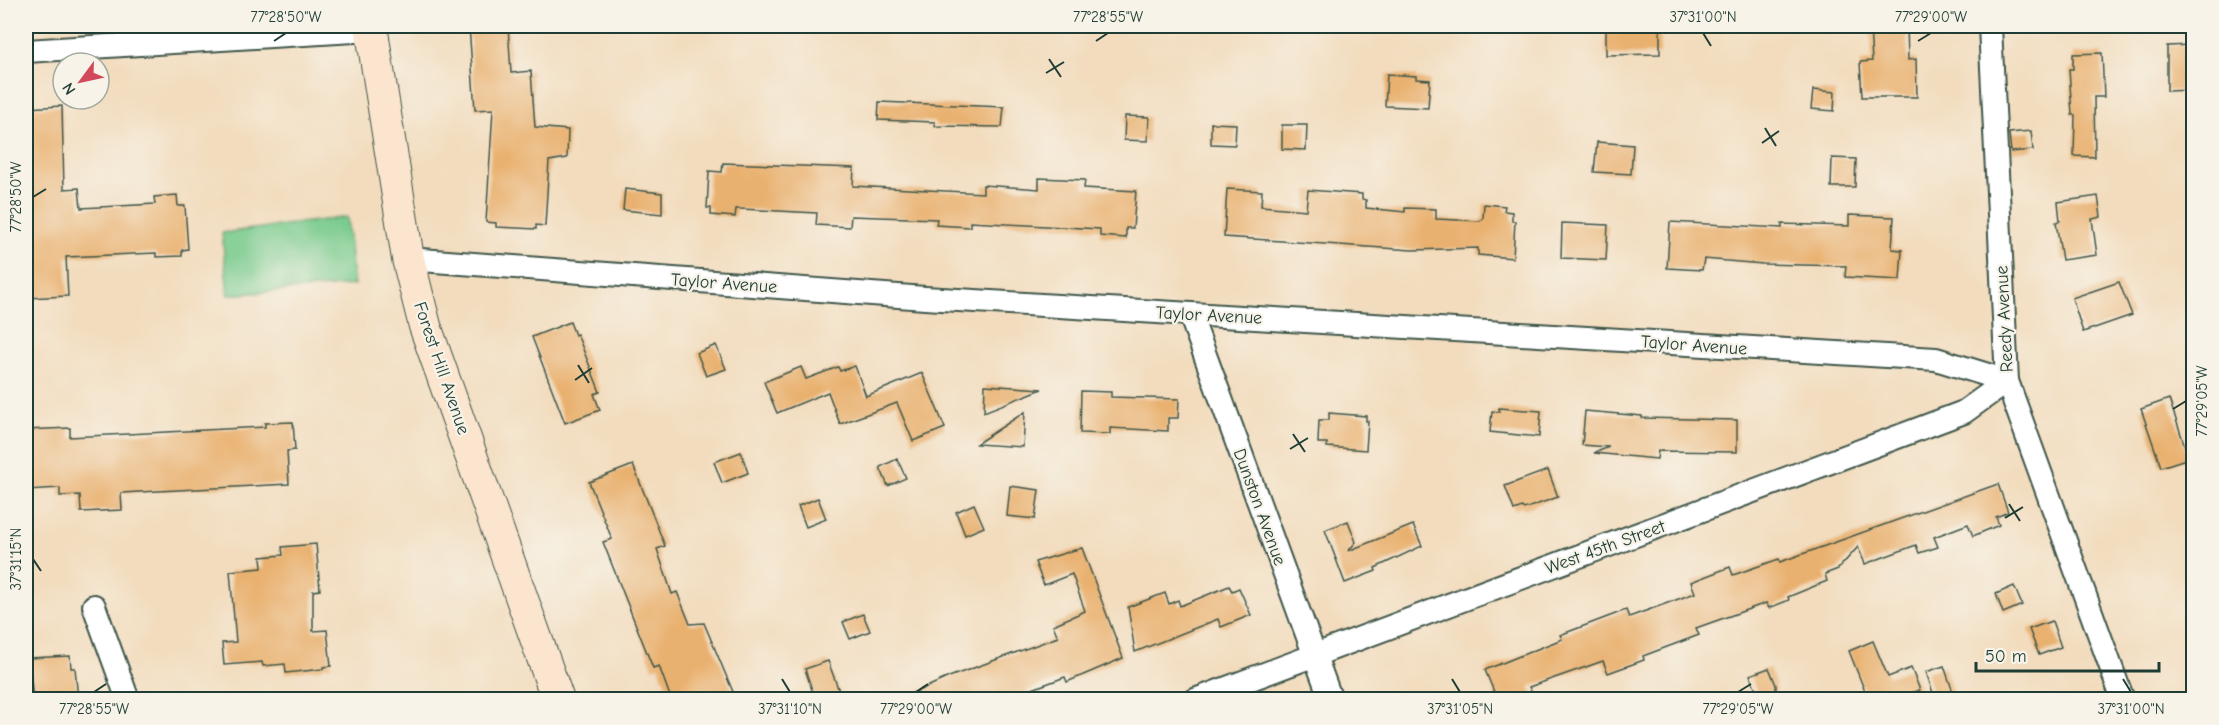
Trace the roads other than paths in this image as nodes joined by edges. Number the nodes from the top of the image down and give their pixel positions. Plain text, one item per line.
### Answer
1 (1990, 26) edge
2 (371, 28) edge
3 (26, 51) edge
4 (408, 259) junction
5 (1190, 314) junction
6 (2007, 381) junction
7 (94, 606) dead end
8 (1315, 655) junction
9 (128, 699) edge
10 (558, 699) edge
11 (1195, 699) edge
12 (1331, 699) edge
13 (2123, 699) edge

1 - 6 street, Reedy Avenue
2 - 3 street
2 - 4 main road, Forest Hill Avenue
4 - 5 street, Taylor Avenue
4 - 10 main road, Forest Hill Avenue
5 - 6 street, Taylor Avenue
5 - 8 street, Dunston Avenue
6 - 8 street, West 45th Street
6 - 13 street, Reedy Avenue
7 - 9 street
8 - 11 street, West 45th Street
8 - 12 street, Dunston Avenue

